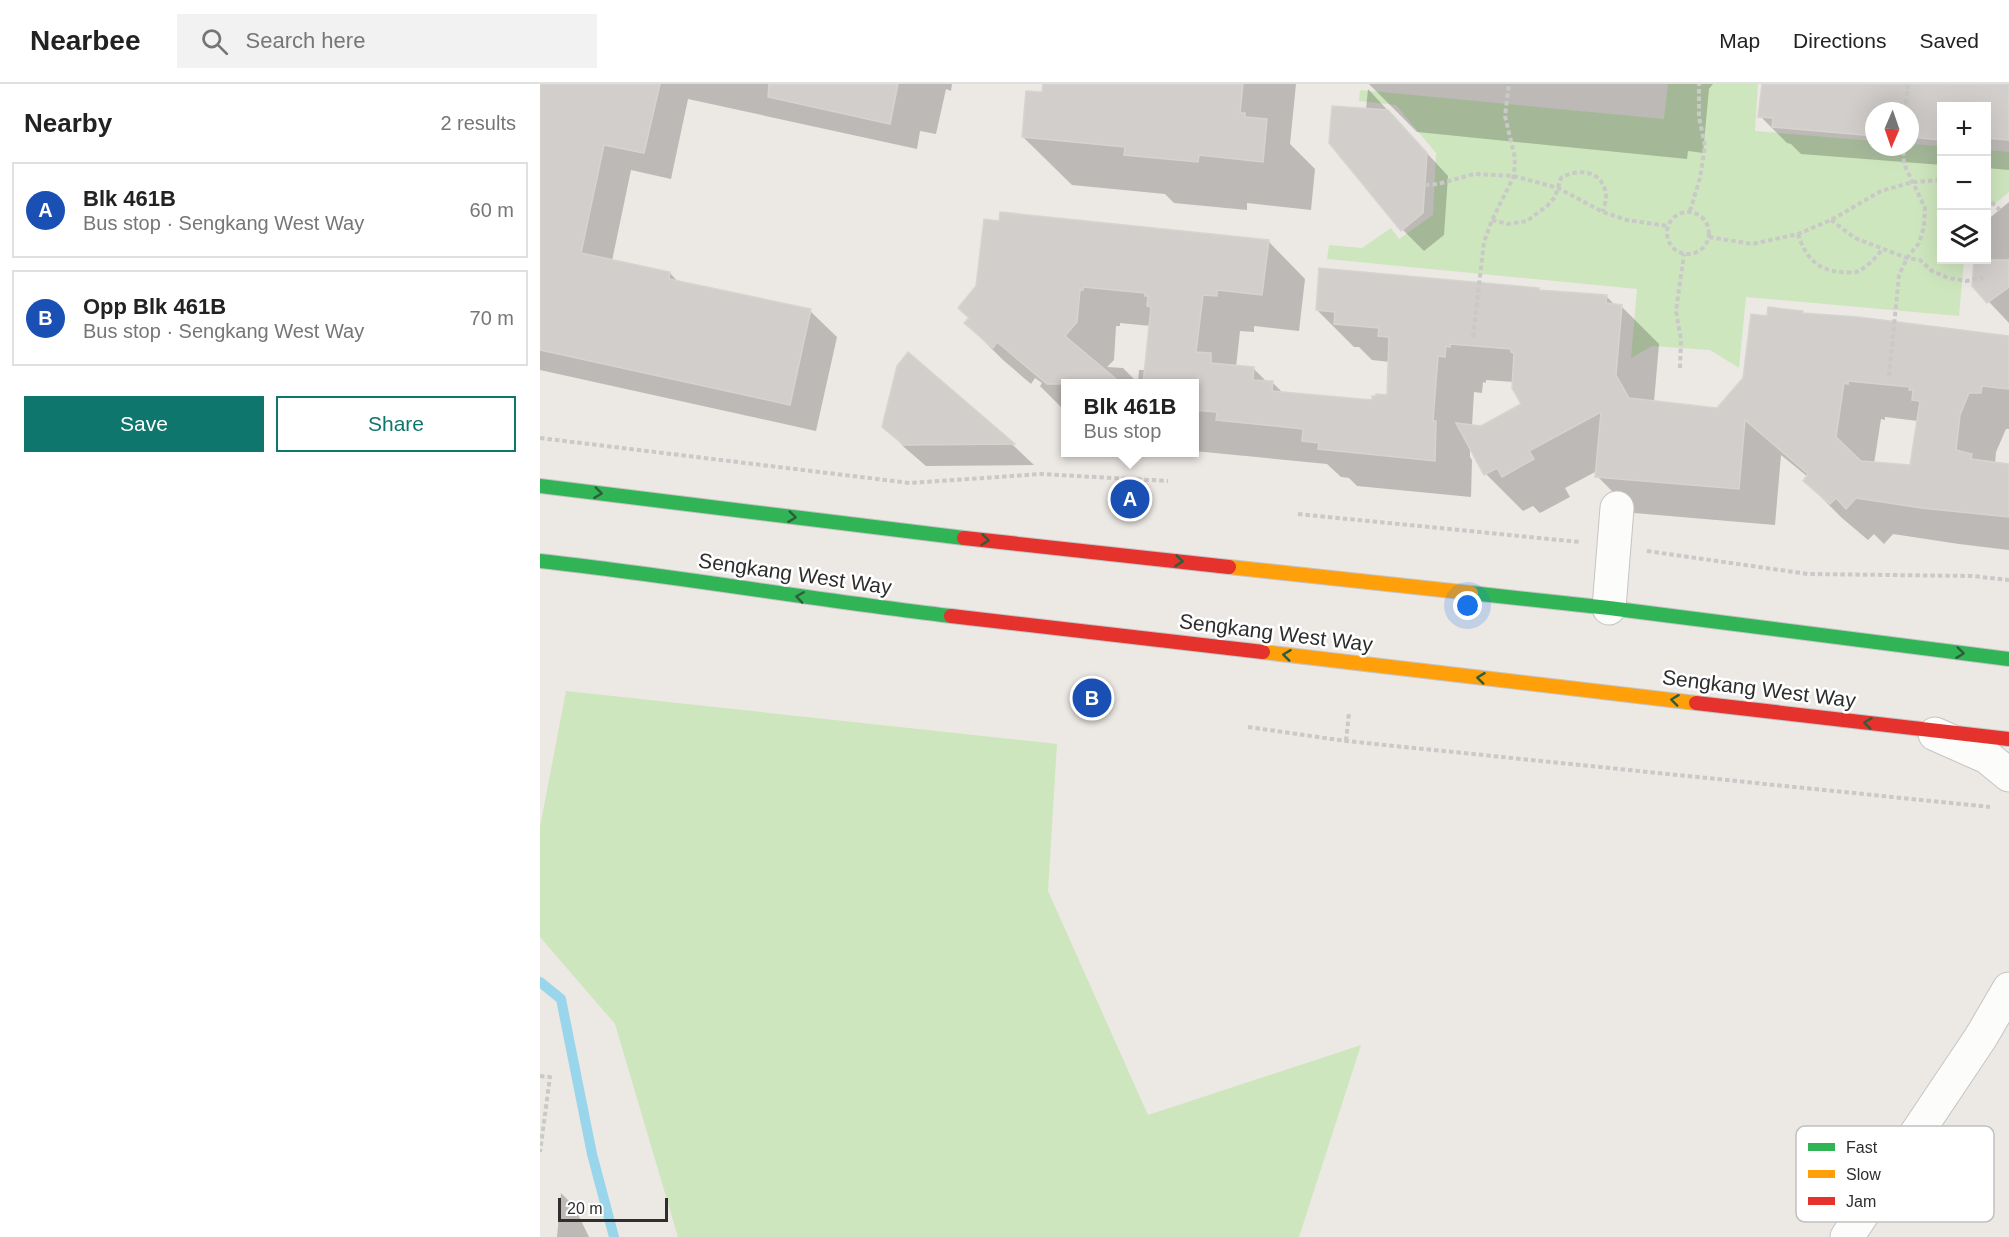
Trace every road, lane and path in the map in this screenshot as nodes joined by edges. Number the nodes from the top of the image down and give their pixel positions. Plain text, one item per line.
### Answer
1 (1509, 84) edge
2 (1699, 84) edge
3 (1908, 85) edge
4 (1906, 102) edge
5 (1904, 156) edge
6 (1514, 176) junction
7 (1937, 180) edge
8 (1913, 182) junction
9 (1425, 185) dead end
10 (1558, 188) junction
11 (1991, 202) edge
12 (1690, 211) junction
13 (1603, 212) junction
14 (2002, 212) dead end
15 (1492, 220) junction
16 (1831, 220) junction
17 (1668, 226) junction
18 (1798, 234) junction
19 (1709, 237) junction
20 (1882, 250) junction
21 (1684, 254) junction
22 (1907, 258) junction
23 (1983, 278) dead end
24 (1473, 337) dead end
25 (1680, 368) dead end
26 (1889, 376) dead end
27 (540, 438) edge
28 (1167, 481) dead end
29 (540, 486) edge
30 (1617, 508) dead end
31 (1298, 514) dead end
32 (1613, 546) junction
33 (540, 561) edge
34 (596, 567) junction
35 (540, 574) edge
36 (2009, 580) edge
37 (1609, 608) junction
38 (2009, 659) edge
39 (1349, 713) dead end
40 (1248, 727) dead end
41 (1926, 730) junction
42 (2009, 740) edge
43 (1346, 741) junction
44 (2009, 775) edge
45 (1997, 808) dead end
46 (2009, 989) edge
47 (540, 1076) edge
48 (1922, 1126) edge
49 (540, 1152) edge
50 (1857, 1222) edge
51 (1847, 1237) edge

1 - 6 path
2 - 12 path
3 - 4 path
5 - 8 path
6 - 9 path
6 - 10 path
6 - 15 path
7 - 8 path
8 - 16 path
8 - 22 path
10 - 13 path
10 - 13 path
10 - 15 path
11 - 14 path
12 - 17 path
12 - 19 path
13 - 17 path
15 - 24 path
16 - 18 path
16 - 20 path
17 - 21 path
18 - 19 path
18 - 20 path
19 - 21 path
20 - 22 path
21 - 25 path
22 - 23 path
22 - 26 path
27 - 28 path
29 -> 37 main road
30 - 32 street
31 - 32 path
32 - 36 path
32 - 37 street
33 - 34 main road, Sengkang West Way
34 - 35 main road
41 -> 34 main road, Sengkang West Way
37 -> 38 main road
39 - 43 path
40 - 43 path
41 - 42 main road, Sengkang West Way
41 - 44 street
43 - 45 path
46 - 48 street
47 - 49 path
50 - 51 street

